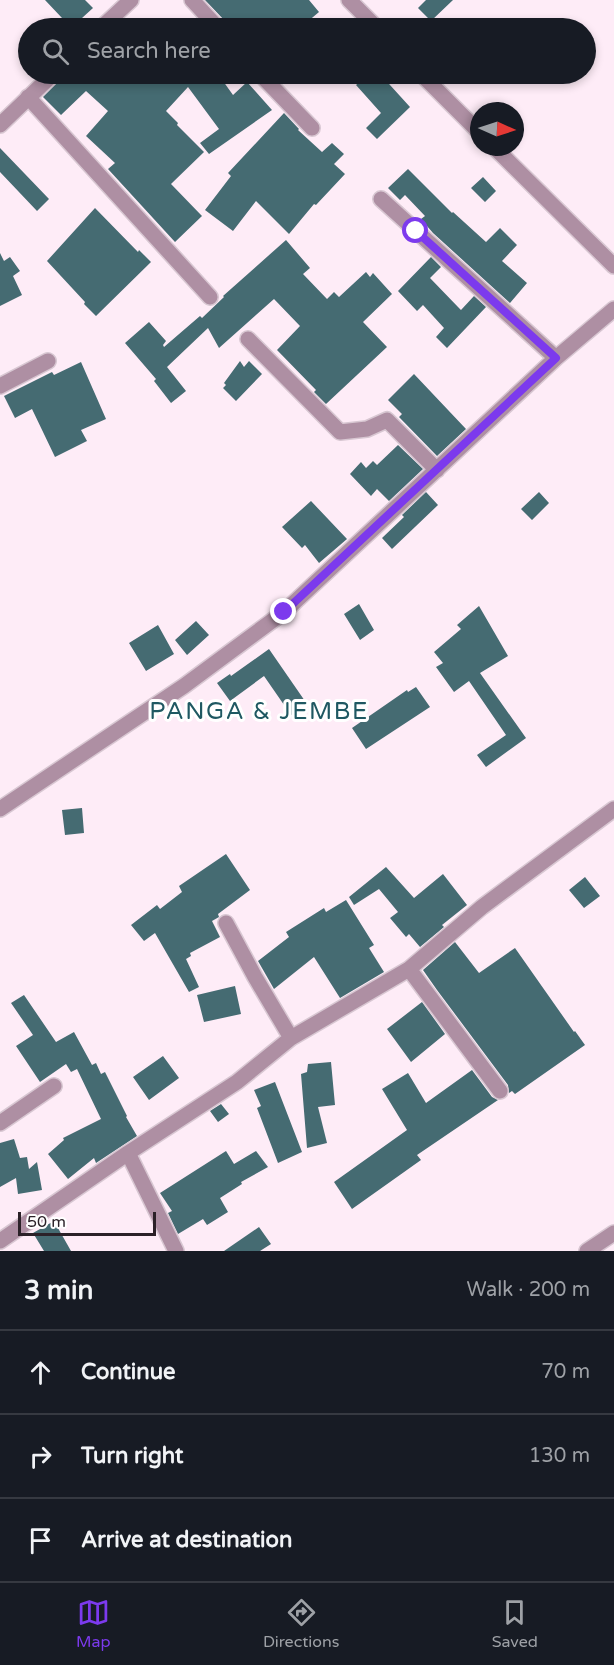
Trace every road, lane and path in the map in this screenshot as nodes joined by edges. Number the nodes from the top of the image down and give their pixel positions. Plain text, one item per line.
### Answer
1 (131, 0) edge
2 (192, 0) edge
3 (350, 0) edge
4 (112, 18) edge
5 (209, 18) edge
6 (367, 18) edge
7 (42, 84) edge
8 (270, 84) edge
9 (431, 84) edge
10 (28, 97) junction
11 (470, 123) edge
12 (0, 125) edge
13 (312, 128) dead end
14 (503, 156) edge
15 (381, 198) dead end
16 (614, 266) edge
17 (210, 297) dead end
18 (614, 309) edge
19 (248, 339) dead end
20 (556, 358) junction
21 (48, 361) dead end
22 (0, 386) edge
23 (437, 470) junction
24 (0, 809) edge
25 (614, 809) edge
26 (226, 923) dead end
27 (409, 969) junction
28 (291, 1038) junction
29 (54, 1086) dead end
30 (500, 1091) dead end
31 (0, 1123) edge
32 (128, 1153) junction
33 (614, 1233) edge
34 (0, 1241) edge
35 (176, 1251) edge
36 (587, 1251) edge

1 - 4 street
2 - 5 street
3 - 6 street
7 - 10 street
8 - 13 street
9 - 11 street
10 - 12 street
10 - 17 street
14 - 16 street
15 - 20 street
18 - 20 street
19 - 23 street
20 - 23 street
21 - 22 street
23 - 24 street
25 - 27 street
26 - 28 street
27 - 28 street
27 - 30 street
28 - 32 street
29 - 31 street
32 - 34 street
32 - 35 street
33 - 36 street

